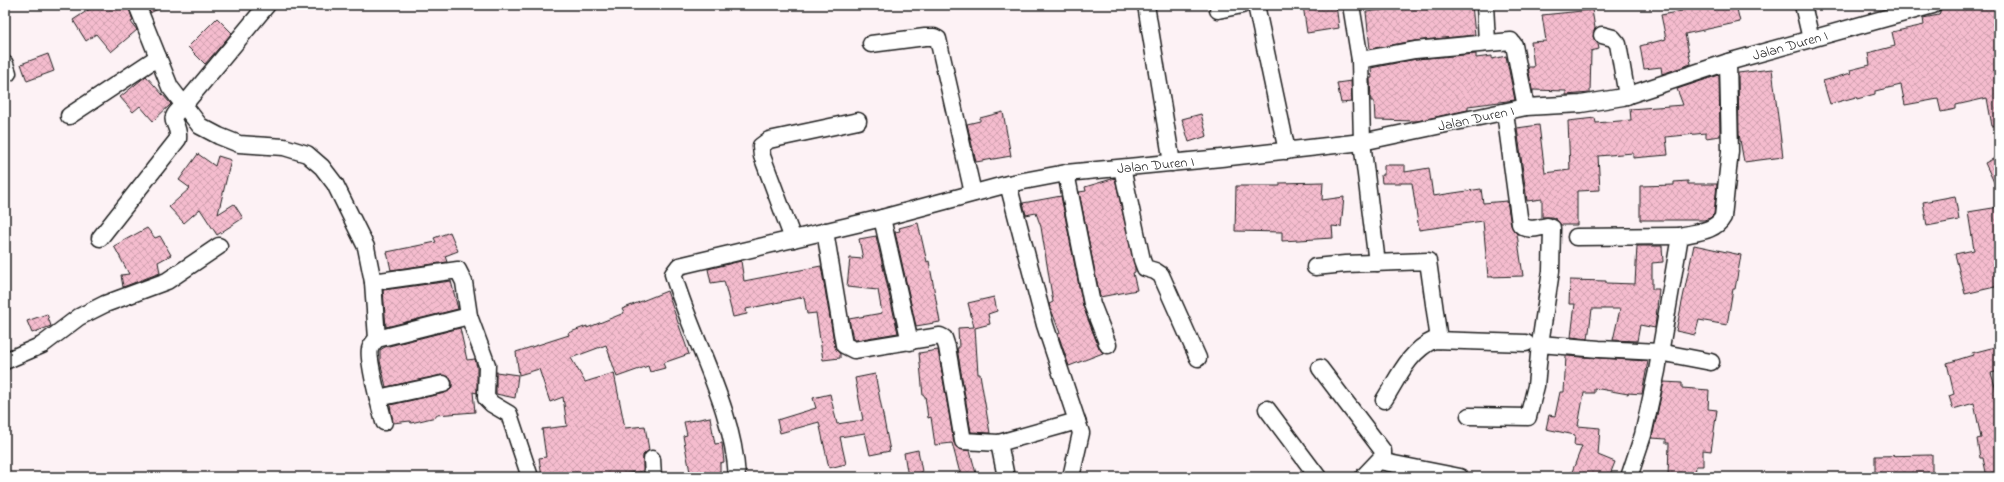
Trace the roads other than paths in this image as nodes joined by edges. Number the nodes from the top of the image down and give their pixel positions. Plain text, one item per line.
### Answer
1 (138, 5) edge
2 (267, 5) edge
3 (1146, 5) edge
4 (1242, 5) edge
5 (1256, 5) edge
6 (1351, 5) edge
7 (1485, 5) edge
8 (1803, 5) edge
9 (1934, 5) edge
10 (1218, 10) dead end
11 (1602, 35) dead end
12 (1811, 39) junction
13 (1487, 42) junction
14 (871, 44) dead end
15 (158, 58) junction
16 (1360, 60) junction
17 (1728, 62) junction
18 (1627, 96) junction
19 (184, 104) junction
20 (1526, 106) junction
21 (1505, 112) junction
22 (68, 116) dead end
23 (858, 121) dead end
24 (1362, 142) junction
25 (1287, 151) junction
26 (1172, 163) junction
27 (1122, 168) junction
28 (1066, 173) junction
29 (1008, 184) junction
30 (973, 193) junction
31 (882, 218) junction
32 (825, 231) junction
33 (1680, 236) junction
34 (1576, 237) dead end
35 (100, 238) dead end
36 (793, 239) junction
37 (218, 246) dead end
38 (1378, 263) junction
39 (1314, 267) dead end
40 (373, 282) junction
41 (469, 316) junction
42 (377, 340) junction
43 (1439, 340) junction
44 (910, 342) junction
45 (1533, 343) junction
46 (1108, 345) dead end
47 (1659, 352) junction
48 (1198, 358) dead end
49 (5, 361) edge
50 (1711, 362) dead end
51 (1320, 368) dead end
52 (443, 384) dead end
53 (378, 398) junction
54 (1384, 400) dead end
55 (1267, 409) dead end
56 (1469, 416) dead end
57 (1077, 421) junction
58 (384, 422) dead end
59 (999, 442) junction
60 (652, 459) dead end
61 (1379, 461) junction
62 (1420, 474) edge
63 (530, 477) edge
64 (653, 477) edge
65 (737, 477) edge
66 (1006, 477) edge
67 (1072, 477) edge
68 (1318, 477) edge
69 (1363, 477) edge
70 (1460, 477) edge
71 (1629, 477) edge

1 - 15 street
2 - 19 street
3 - 26 street
4 - 10 street
5 - 25 street
6 - 16 street
7 - 13 street
8 - 12 street
9 - 12 street, Jalan Duren I
11 - 18 street
12 - 17 street, Jalan Duren I
13 - 16 street
13 - 20 street
14 - 30 street
15 - 19 street
15 - 22 street
16 - 24 street
17 - 18 street, Jalan Duren I
17 - 33 street
18 - 20 street, Jalan Duren I
19 - 35 street
19 - 40 street
20 - 21 street, Jalan Duren I
21 - 24 street, Jalan Duren I
21 - 45 street
23 - 36 street
24 - 25 street, Jalan Duren I
24 - 38 street
25 - 26 street, Jalan Duren I
26 - 27 street, Jalan Duren I
27 - 28 street, Jalan Duren I
27 - 48 street
28 - 29 street, Jalan Duren I
28 - 46 street
29 - 30 street, Jalan Duren I
29 - 57 street
30 - 31 street, Jalan Duren I
31 - 32 street, Jalan Duren I
31 - 44 street
32 - 36 street, Jalan Duren I
32 - 44 street
33 - 34 street
33 - 47 street
36 - 65 street, Jalan Duren I
37 - 49 street
38 - 39 street
38 - 43 street
40 - 41 street
40 - 42 street
41 - 42 street
41 - 63 street
42 - 53 street
43 - 45 street
43 - 54 street
44 - 59 street
45 - 47 street
45 - 56 street
47 - 50 street
47 - 71 street
51 - 61 street
52 - 53 street
53 - 58 street
55 - 68 street
57 - 59 street
57 - 67 street
59 - 66 street
60 - 64 street
61 - 62 street
61 - 69 street
62 - 70 street

